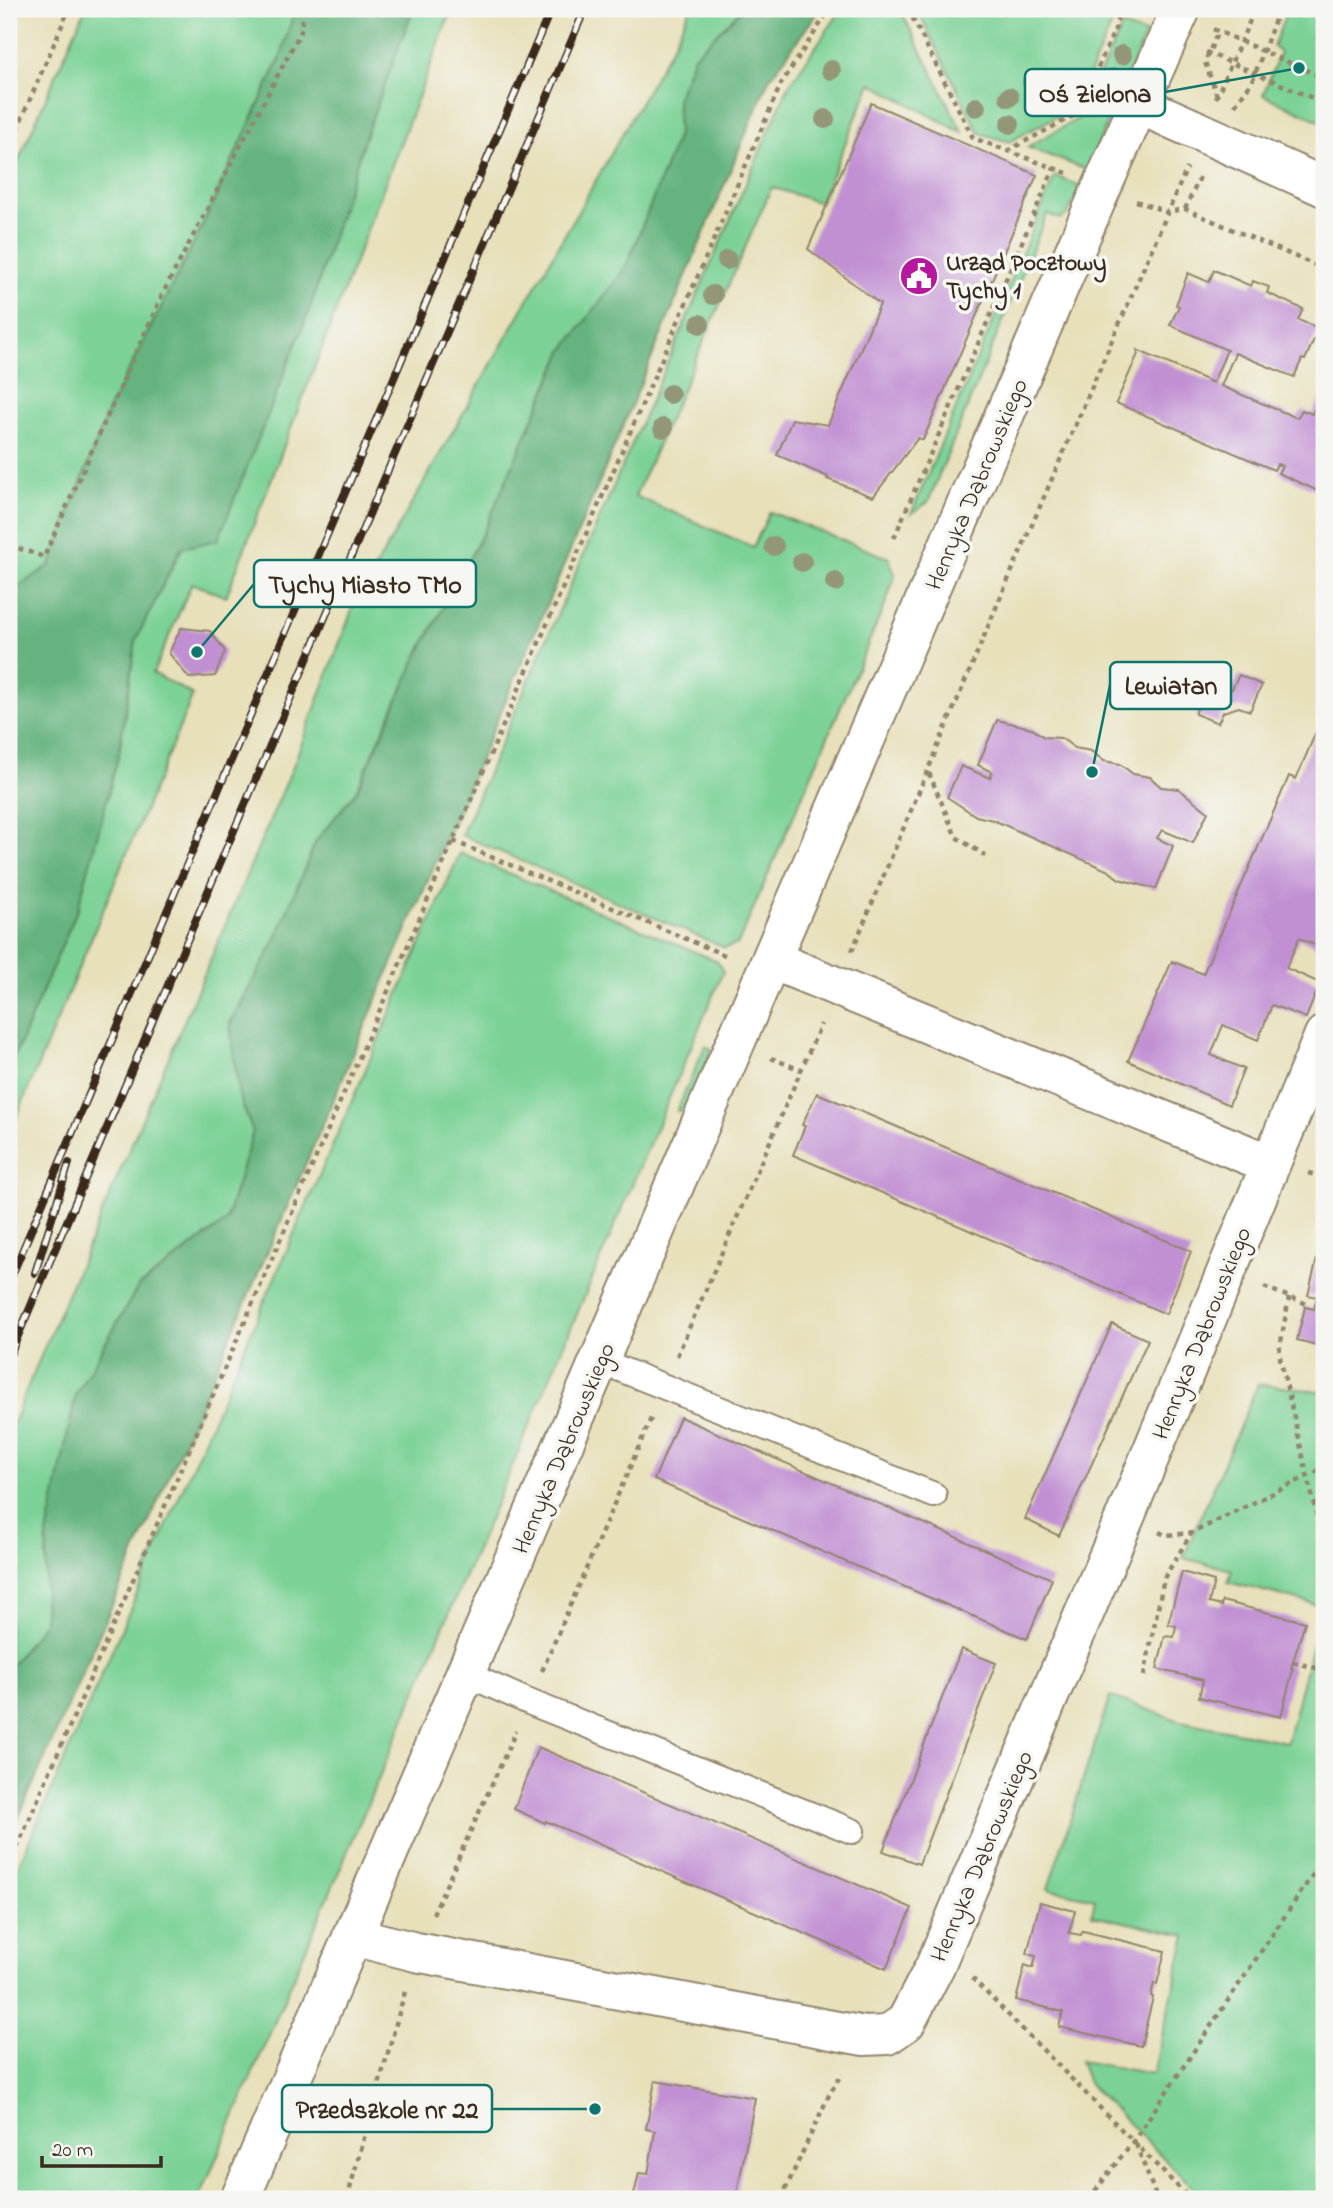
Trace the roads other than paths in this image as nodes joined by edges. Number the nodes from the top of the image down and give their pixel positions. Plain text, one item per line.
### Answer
1 (1195, 18) edge
2 (1140, 105) junction
3 (1324, 187) edge
4 (772, 960) junction
5 (1324, 1035) edge
6 (1270, 1164) junction
7 (600, 1361) junction
8 (934, 1495) dead end
9 (466, 1674) junction
10 (852, 1832) dead end
11 (352, 1936) junction
12 (240, 2199) edge

1 - 2 street, Henryka Dąbrowskiego
2 - 3 street
2 - 4 street, Henryka Dąbrowskiego
4 - 6 street
4 - 7 street, Henryka Dąbrowskiego
5 - 6 street, Henryka Dąbrowskiego
6 - 11 street, Henryka Dąbrowskiego
7 - 8 lane
7 - 9 street, Henryka Dąbrowskiego
9 - 10 lane
9 - 11 street, Henryka Dąbrowskiego
11 - 12 street, Henryka Dąbrowskiego

